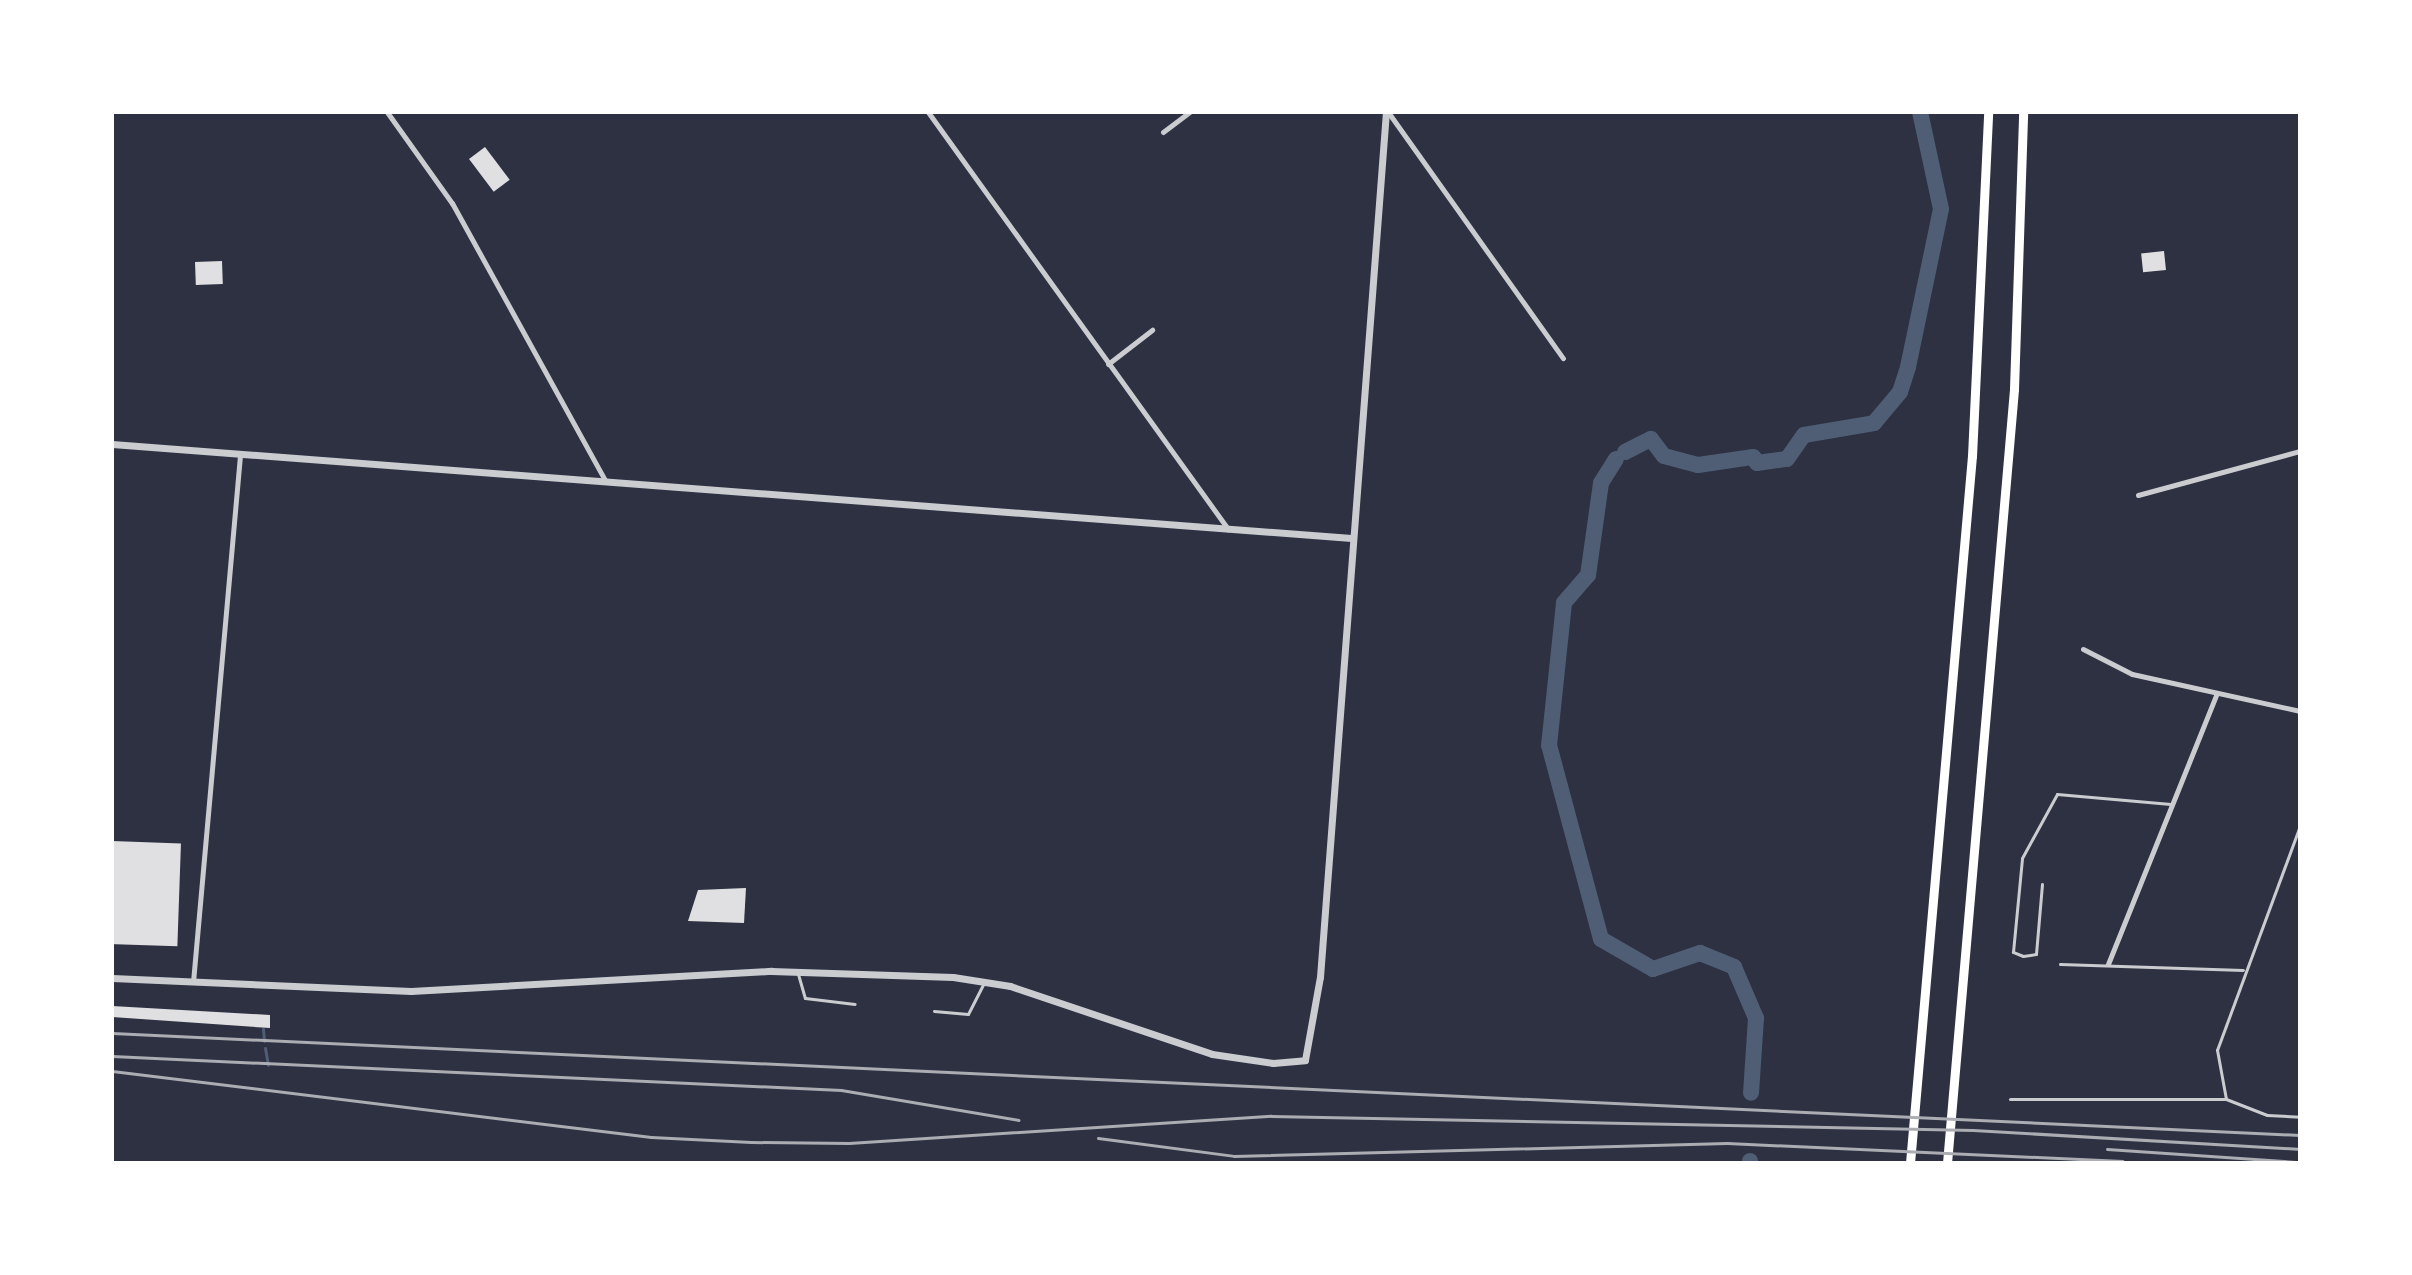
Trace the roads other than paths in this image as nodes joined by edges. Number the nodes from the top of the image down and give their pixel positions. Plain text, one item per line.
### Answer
1 (387, 112) edge
2 (928, 112) edge
3 (1190, 112) edge
4 (1387, 112) edge
5 (1988, 112) edge
6 (2023, 112) edge
7 (1163, 132) dead end
8 (1152, 330) dead end
9 (1563, 358) dead end
10 (1108, 364) junction
11 (112, 444) edge
12 (2300, 451) edge
13 (240, 455) junction
14 (605, 480) junction
15 (2138, 495) dead end
16 (1228, 529) junction
17 (1351, 538) junction
18 (2083, 649) dead end
19 (2216, 695) junction
20 (2300, 711) edge
21 (2171, 804) junction
22 (2300, 826) edge
23 (2042, 884) dead end
24 (2060, 964) dead end
25 (2108, 964) junction
26 (798, 970) junction
27 (2243, 970) junction
28 (112, 978) edge
29 (984, 980) junction
30 (193, 983) junction
31 (855, 1004) dead end
32 (934, 1011) dead end
33 (2010, 1099) dead end
34 (2226, 1099) junction
35 (2300, 1117) edge
36 (1910, 1163) edge
37 (1947, 1163) edge

1 - 14 street
2 - 10 street
3 - 7 street
4 - 9 street
4 - 17 street
5 - 36 highway
6 - 37 highway
8 - 10 street
10 - 16 street
11 - 13 street
12 - 15 street
13 - 14 street
13 - 30 street
14 - 16 street
16 - 17 street
17 - 29 street
18 - 19 street
19 - 20 street
19 - 21 street
21 - 23 lane
21 - 25 street
22 - 27 lane
24 - 25 lane
25 - 27 lane
26 - 29 street
26 - 30 street
26 - 31 lane
27 - 34 lane
28 - 30 street
29 - 32 lane
33 - 34 lane
34 - 35 lane

